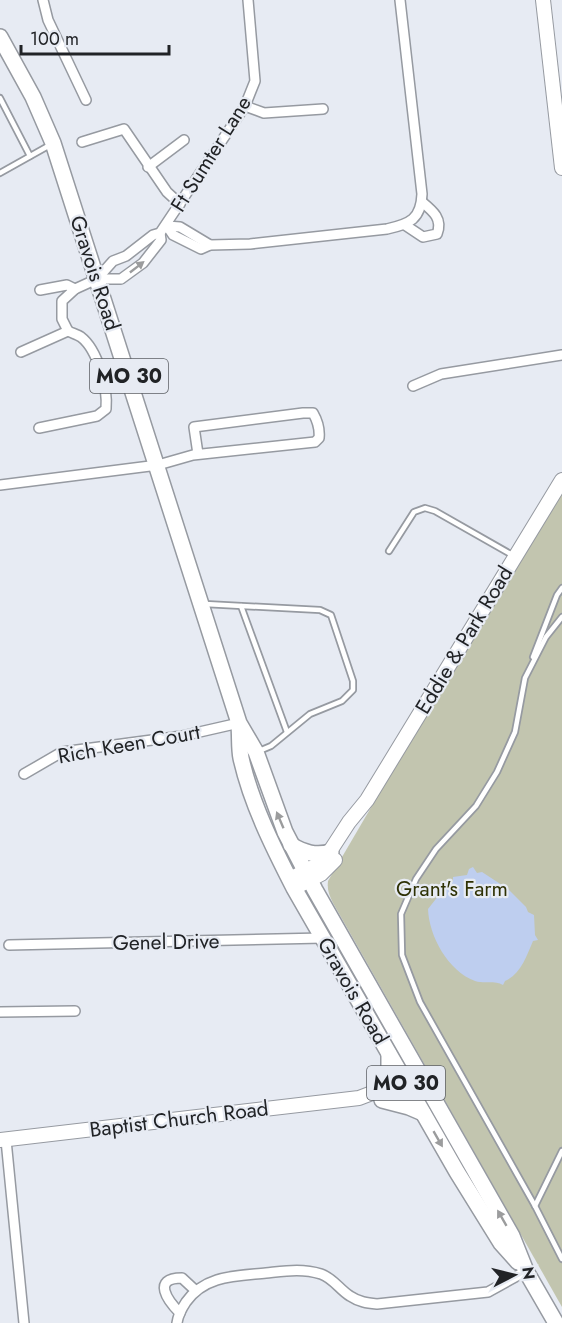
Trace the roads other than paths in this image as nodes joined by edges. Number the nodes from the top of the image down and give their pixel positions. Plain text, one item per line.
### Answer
1 (43, 0) edge
2 (248, 0) edge
3 (400, 0) edge
4 (543, 0) edge
5 (0, 38) edge
6 (557, 86) edge
7 (0, 98) edge
8 (86, 100) dead end
9 (245, 106) junction
10 (323, 109) dead end
11 (184, 140) dead end
12 (82, 142) dead end
13 (53, 143) junction
14 (30, 156) junction
15 (148, 167) junction
16 (562, 168) edge
17 (0, 173) edge
18 (422, 202) junction
19 (180, 204) junction
20 (405, 225) junction
21 (163, 229) junction
22 (98, 279) junction
23 (75, 289) junction
24 (40, 290) dead end
25 (68, 331) junction
26 (21, 352) dead end
27 (562, 355) edge
28 (413, 386) dead end
29 (39, 428) dead end
30 (198, 454) junction
31 (158, 465) junction
32 (562, 480) edge
33 (0, 485) edge
34 (389, 551) dead end
35 (514, 556) junction
36 (562, 588) edge
37 (202, 604) junction
38 (241, 606) junction
39 (562, 617) edge
40 (525, 678) junction
41 (239, 723) junction
42 (287, 732) junction
43 (256, 752) junction
44 (24, 774) dead end
45 (367, 800) junction
46 (291, 845) junction
47 (331, 852) junction
48 (307, 876) junction
49 (292, 883) junction
50 (323, 938) junction
51 (9, 945) dead end
52 (75, 1011) dead end
53 (0, 1012) edge
54 (389, 1054) junction
55 (421, 1077) junction
56 (407, 1085) junction
57 (381, 1095) junction
58 (423, 1113) junction
59 (3, 1140) edge
60 (562, 1151) edge
61 (535, 1206) junction
62 (562, 1259) edge
63 (526, 1271) junction
64 (196, 1291) junction
65 (180, 1313) junction
66 (24, 1323) edge
67 (177, 1323) edge
68 (556, 1323) edge

1 - 8 street
2 - 9 street, Ft Sumter Lane
3 - 18 street
4 - 6 street
5 - 13 main road, Gravois Road / MO 30
6 - 16 street
7 - 14 lane
9 - 10 street
9 - 19 street, Ft Sumter Lane
11 - 15 street
12 - 15 street
13 - 14 lane
13 - 22 main road, Gravois Road / MO 30
14 - 17 lane
15 - 19 street
18 - 20 street
18 - 20 street
19 - 21 street, Ft Sumter Lane
20 - 21 street
21 - 22 street, Ft Sumter Lane
22 -> 21 street, Ft Sumter Lane
22 - 23 street
22 - 31 main road, Gravois Road / MO 30
23 - 24 street
23 - 25 street
25 - 26 street
25 - 29 street
27 - 28 street
30 - 30 street
30 - 31 street
31 - 33 street
31 - 37 main road, Gravois Road / MO 30
32 - 35 street, Eddie & Park Road
34 - 35 lane
35 - 45 street, Eddie & Park Road
36 - 40 lane
37 - 38 lane
37 - 41 main road, Gravois Road / MO 30
38 - 42 lane
38 - 42 lane
39 - 40 lane
40 - 61 lane
41 - 43 main road, Gravois Road / MO 30
41 - 44 street, Rich Keen Court
41 - 49 main road, Gravois Road / MO 30
42 - 43 lane
46 -> 43 main road, Gravois Road / MO 30
45 - 47 street, Eddie & Park Road
45 - 48 street, Eddie & Park Road
46 - 47 main road
46 - 48 main road, Gravois Road / MO 30
47 - 48 street, Eddie & Park Road
48 - 49 street, Eddie & Park Road
48 - 55 main road, Gravois Road / MO 30
49 - 50 main road, Gravois Road / MO 30
50 - 51 street, Genel Drive
50 - 54 main road, Gravois Road / MO 30
52 - 53 street
54 - 56 main road, Gravois Road / MO 30
54 - 57 main road
55 - 56 street, Baptist Church Road
63 -> 55 main road, Gravois Road / MO 30
56 - 57 street, Baptist Church Road
56 - 58 main road, Gravois Road / MO 30
57 - 58 main road
57 - 59 street, Baptist Church Road
58 -> 63 main road, Gravois Road / MO 30
59 - 66 street
60 - 61 lane
61 - 62 lane
63 - 64 street
63 - 68 main road, Gravois Road / MO 30
64 - 65 street
64 - 65 street
65 - 67 street

